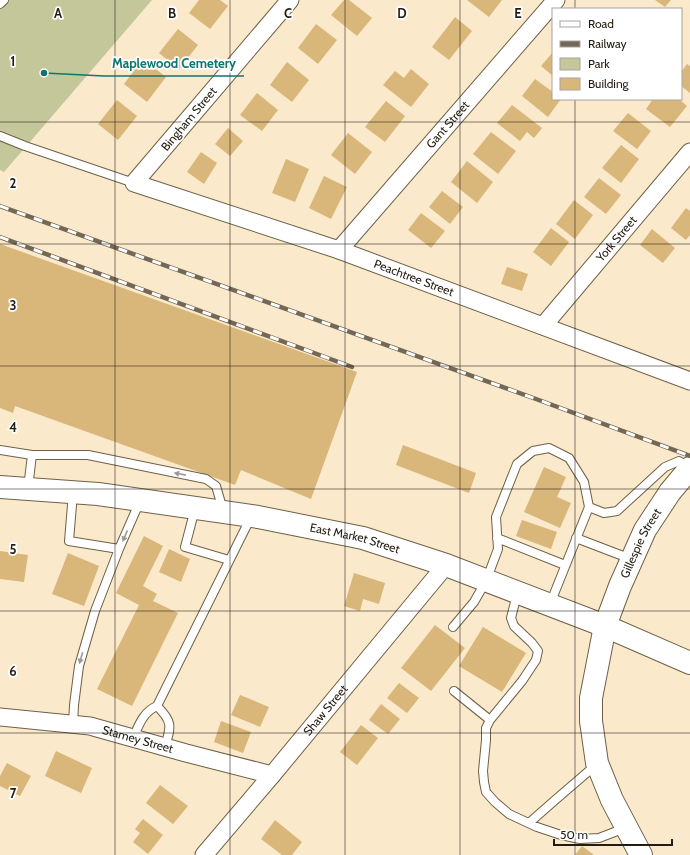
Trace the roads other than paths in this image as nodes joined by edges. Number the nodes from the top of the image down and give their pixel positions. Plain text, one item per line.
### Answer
1 (4, 0) edge
2 (290, 0) edge
3 (556, 0) edge
4 (0, 4) edge
5 (0, 136) edge
6 (690, 152) edge
7 (134, 183) junction
8 (339, 250) junction
9 (543, 326) junction
10 (690, 381) edge
11 (0, 450) edge
12 (32, 454) junction
13 (690, 468) edge
14 (0, 487) edge
15 (28, 489) junction
16 (73, 492) junction
17 (140, 500) junction
18 (589, 506) junction
19 (196, 508) junction
20 (224, 512) junction
21 (252, 517) junction
22 (497, 538) junction
23 (576, 538) junction
24 (119, 549) junction
25 (632, 559) junction
26 (229, 560) junction
27 (446, 565) junction
28 (565, 566) junction
29 (486, 581) junction
30 (517, 592) junction
31 (549, 605) junction
32 (605, 626) junction
33 (453, 627) dead end
34 (690, 663) edge
35 (454, 691) dead end
36 (157, 706) junction
37 (0, 717) edge
38 (490, 720) junction
39 (74, 724) junction
40 (133, 738) junction
41 (165, 747) junction
42 (597, 763) junction
43 (272, 775) junction
44 (529, 823) junction
45 (626, 827) junction
46 (637, 853) edge
47 (204, 855) edge

1 - 4 lane
2 - 7 street, Bingham Street
3 - 8 street, Gant Street
5 - 7 lane
6 - 9 street, York Street
7 - 8 street, Peachtree Street
8 - 9 street, Peachtree Street
9 - 10 street, Peachtree Street
11 - 12 lane
12 - 15 lane
20 -> 12 lane
13 - 18 lane
13 - 25 main road, Gillespie Street
14 - 15 main road, East Market Street
15 - 16 main road, East Market Street
16 - 17 main road, East Market Street
16 - 24 lane
17 - 19 main road, East Market Street
17 -> 24 lane
18 - 22 lane
18 - 23 lane
19 - 20 main road, East Market Street
19 - 26 lane
20 - 21 main road, East Market Street
21 - 26 lane
21 - 27 main road, East Market Street
22 - 28 lane
22 - 29 lane
23 - 25 lane
23 - 28 lane
24 -> 39 lane
25 - 32 main road, Gillespie Street
26 - 36 lane
27 - 29 main road, East Market Street
27 - 43 street, Shaw Street
28 - 31 lane
29 - 30 main road, East Market Street
29 - 33 lane
30 - 31 main road, East Market Street
30 - 38 lane
31 - 32 main road, East Market Street
32 - 34 main road, East Market Street
32 - 42 main road, Gillespie Street
35 - 38 lane
36 - 40 lane
36 - 41 lane
37 - 39 street, Stamey Street
38 - 44 lane
39 - 40 street, Stamey Street
40 - 41 street, Stamey Street
41 - 43 street, Stamey Street
42 - 44 lane
42 - 45 main road, Gillespie Street
43 - 47 street, Shaw Street
44 - 45 lane
45 - 46 main road, Gillespie Street

